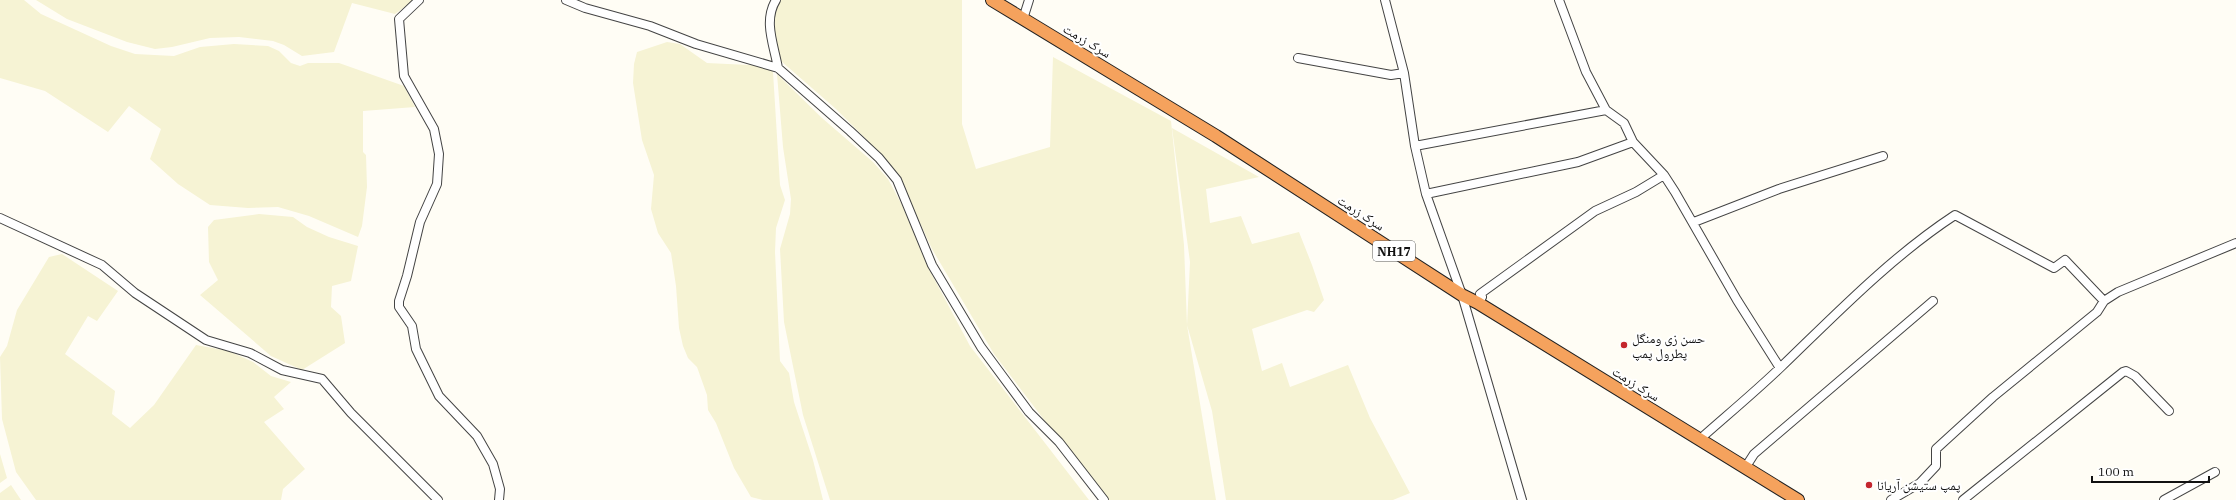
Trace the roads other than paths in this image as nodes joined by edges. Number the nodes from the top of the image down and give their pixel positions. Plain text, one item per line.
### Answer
1 (419, 0) edge
2 (566, 0) edge
3 (776, 0) edge
4 (992, 0) edge
5 (1029, 0) edge
6 (1385, 0) edge
7 (1559, 0) edge
8 (1023, 19) junction
9 (1298, 58) dead end
10 (778, 68) junction
11 (1404, 73) junction
12 (1606, 110) junction
13 (1633, 142) junction
14 (1415, 146) junction
15 (1883, 156) dead end
16 (1664, 176) junction
17 (1426, 194) junction
18 (0, 218) edge
19 (1694, 222) junction
20 (2236, 243) edge
21 (1462, 295) junction
22 (1933, 301) dead end
23 (2104, 301) junction
24 (1478, 303) junction
25 (1780, 368) junction
26 (2169, 410) dead end
27 (1699, 440) junction
28 (1745, 468) junction
29 (2215, 472) dead end
30 (438, 500) edge
31 (499, 500) edge
32 (1104, 500) edge
33 (1522, 500) edge
34 (1798, 500) edge
35 (1891, 500) edge
36 (1963, 500) edge
37 (2164, 500) edge

1 - 31 street
2 - 10 street
3 - 10 street
4 - 8 highway, سرک زرمت / NH17
5 - 8 street
6 - 11 street
7 - 12 street
8 - 21 highway, سرک زرمت / NH17
9 - 11 street
10 - 32 street
11 - 14 street
12 - 13 street
12 - 14 street
13 - 16 street
13 - 17 street
14 - 17 street
15 - 19 street
16 - 19 street
16 - 24 street
17 - 21 street
18 - 30 street
19 - 25 street
20 - 23 street
21 - 24 highway, سرک زرمت / NH17
21 - 33 street
22 - 28 street
23 - 25 street
23 - 35 street
24 - 27 highway, سرک زرمت / NH17
25 - 27 street
26 - 36 street
27 - 28 highway, سرک زرمت / NH17
28 - 34 highway, سرک زرمت / NH17
29 - 37 street

